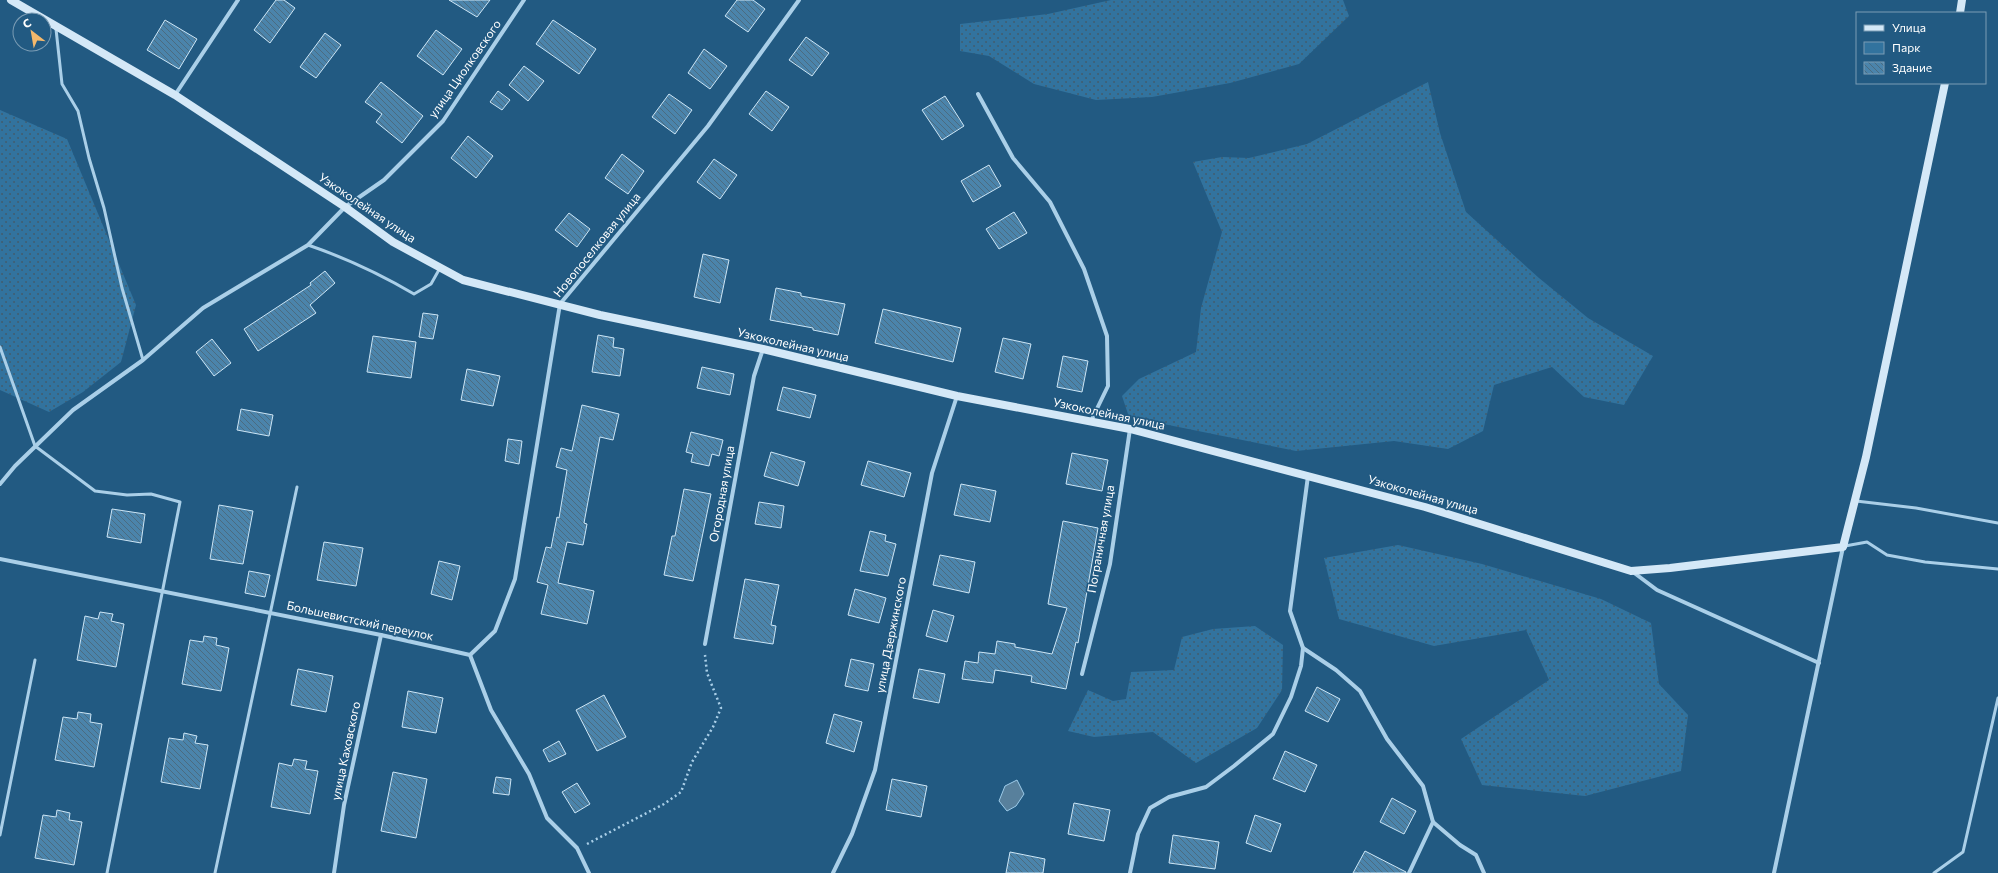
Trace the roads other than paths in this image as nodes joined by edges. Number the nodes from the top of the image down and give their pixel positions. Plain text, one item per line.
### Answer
1 (11, 0) edge
2 (238, 0) edge
3 (524, 0) edge
4 (798, 0) edge
5 (1962, 0) edge
6 (1960, 12) edge
7 (56, 26) junction
8 (1945, 84) edge
9 (174, 94) junction
10 (978, 94) dead end
11 (345, 207) junction
12 (308, 245) junction
13 (440, 267) junction
14 (560, 304) junction
15 (0, 347) edge
16 (763, 349) junction
17 (143, 360) junction
18 (957, 396) junction
19 (1091, 422) junction
20 (1130, 429) junction
21 (35, 446) junction
22 (1308, 475) junction
23 (0, 484) edge
24 (297, 487) dead end
25 (1855, 500) junction
26 (1998, 523) edge
27 (1843, 547) junction
28 (0, 559) edge
29 (1998, 569) edge
30 (1631, 571) junction
31 (163, 591) junction
32 (271, 613) junction
33 (381, 635) junction
34 (705, 644) road end
35 (1303, 648) junction
36 (470, 655) junction
37 (35, 660) dead end
38 (1819, 663) junction
39 (1082, 674) dead end
40 (1998, 698) edge
41 (1433, 822) junction
42 (0, 835) edge
43 (107, 873) edge
44 (215, 873) edge
45 (334, 873) edge
46 (589, 873) edge
47 (834, 873) edge
48 (1130, 873) edge
49 (1410, 873) edge
50 (1484, 873) edge
51 (1774, 873) edge
52 (1934, 873) edge

1 - 7 street, Узкоколейная улица
2 - 9 street
3 - 11 street, улица Циолковского
4 - 14 street, Новопоселковая улица
5 - 6 street
7 - 9 street, Узкоколейная улица
7 - 17 lane
8 - 25 street
9 - 11 street, Узкоколейная улица
10 - 19 street
11 - 12 street, улица Циолковского
11 - 13 street, Узкоколейная улица
12 - 13 lane
12 - 17 street, улица Циолковского
13 - 14 street, Узкоколейная улица
14 - 16 street, Узкоколейная улица
14 - 36 street, Новопоселковая улица
15 - 21 lane
16 - 18 street, Узкоколейная улица
16 - 34 street, Огородная улица
17 - 21 street, улица Циолковского
18 - 19 street, Узкоколейная улица
18 - 47 street, улица Дзержинского
19 - 20 street, Узкоколейная улица
20 - 22 street, Узкоколейная улица
20 - 39 street, Пограничная улица
21 - 23 street, улица Циолковского
21 - 31 lane
22 - 30 street, Узкоколейная улица
22 - 35 street
24 - 32 lane
25 - 26 lane
25 - 27 street
27 - 29 lane
27 - 30 street
27 - 38 street
28 - 31 street, Большевистский переулок
30 - 38 street
31 - 32 street, Большевистский переулок
31 - 43 lane
32 - 33 street, Большевистский переулок
32 - 44 lane
33 - 36 street, Большевистский переулок
33 - 45 street, улица Каховского
35 - 41 street
35 - 48 street
36 - 46 street
37 - 42 lane
38 - 51 street
40 - 52 lane
41 - 49 street
41 - 50 street

